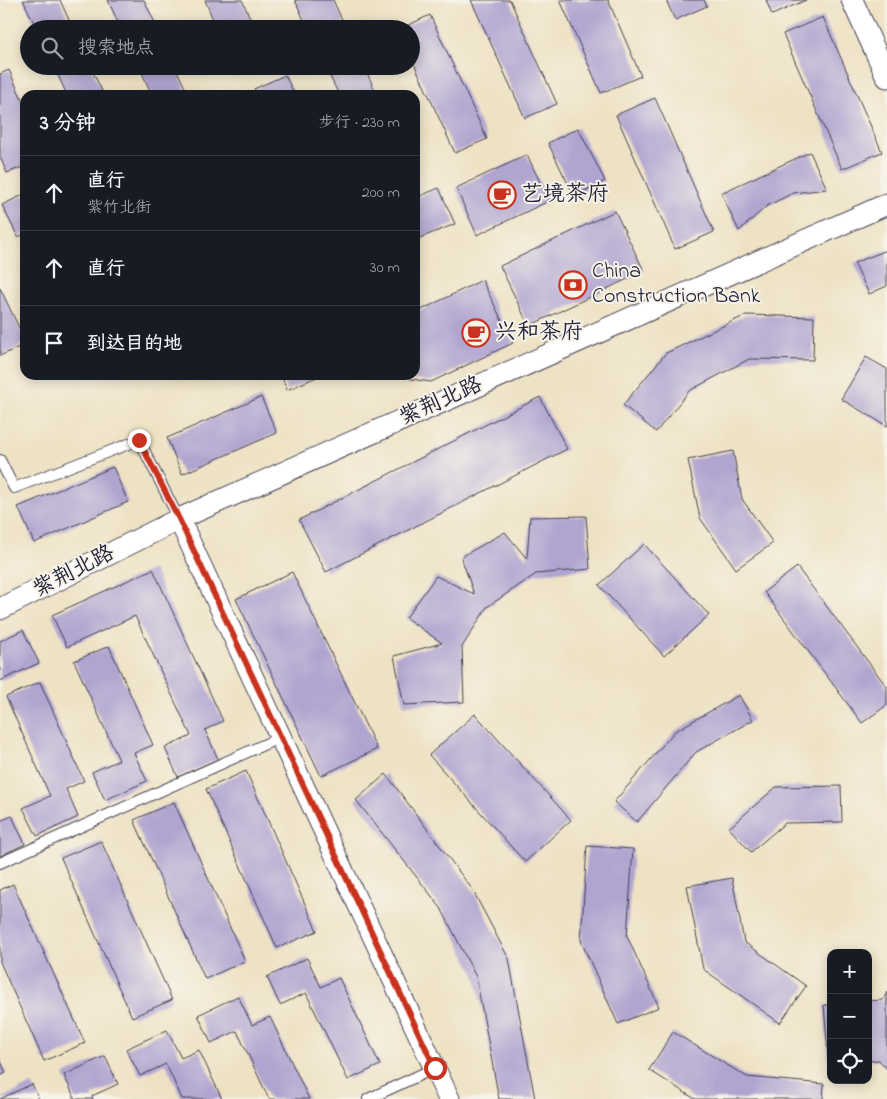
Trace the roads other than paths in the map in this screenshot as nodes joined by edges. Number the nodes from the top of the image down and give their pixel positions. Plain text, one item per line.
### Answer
1 (852, 0) edge
2 (887, 77) edge
3 (887, 204) edge
4 (0, 460) edge
5 (179, 519) junction
6 (0, 609) edge
7 (281, 738) junction
8 (0, 863) edge
9 (435, 1068) junction
10 (368, 1099) edge
11 (449, 1099) edge

1 - 2 street
3 - 5 street, 紫荆北路
4 - 5 lane
5 - 6 street, 紫荆北路
5 - 7 street
7 - 8 lane
7 - 9 street
9 - 10 lane
9 - 11 street

